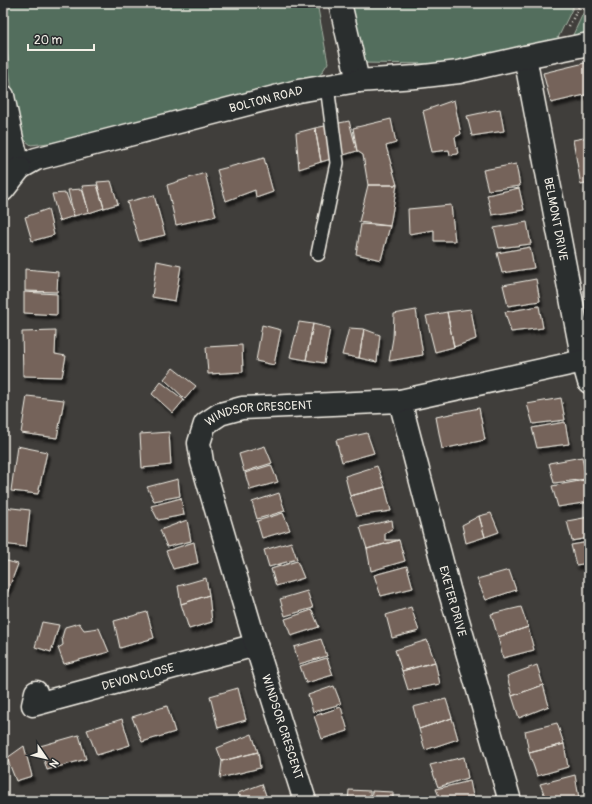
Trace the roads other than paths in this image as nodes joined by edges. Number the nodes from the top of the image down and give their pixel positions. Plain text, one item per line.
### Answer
1 (340, 3) edge
2 (589, 44) edge
3 (525, 57) junction
4 (358, 81) junction
5 (326, 86) junction
6 (3, 94) edge
7 (20, 168) junction
8 (3, 190) edge
9 (318, 254) dead end
10 (583, 361) junction
11 (589, 382) edge
12 (400, 401) junction
13 (256, 645) junction
14 (36, 692) dead end
15 (305, 801) edge
16 (510, 801) edge

1 - 4 street
2 - 3 street, BOLTON ROAD
3 - 4 street, BOLTON ROAD
3 - 10 street, BELMONT DRIVE
4 - 5 street, BOLTON ROAD
5 - 7 street, BOLTON ROAD
5 - 9 lane
6 - 7 street
7 - 8 street
10 - 11 street, BELMONT DRIVE
10 - 12 street, WINDSOR CRESCENT
12 - 13 street, WINDSOR CRESCENT
12 - 16 street, EXETER DRIVE
13 - 14 street, DEVON CLOSE
13 - 15 street, WINDSOR CRESCENT

